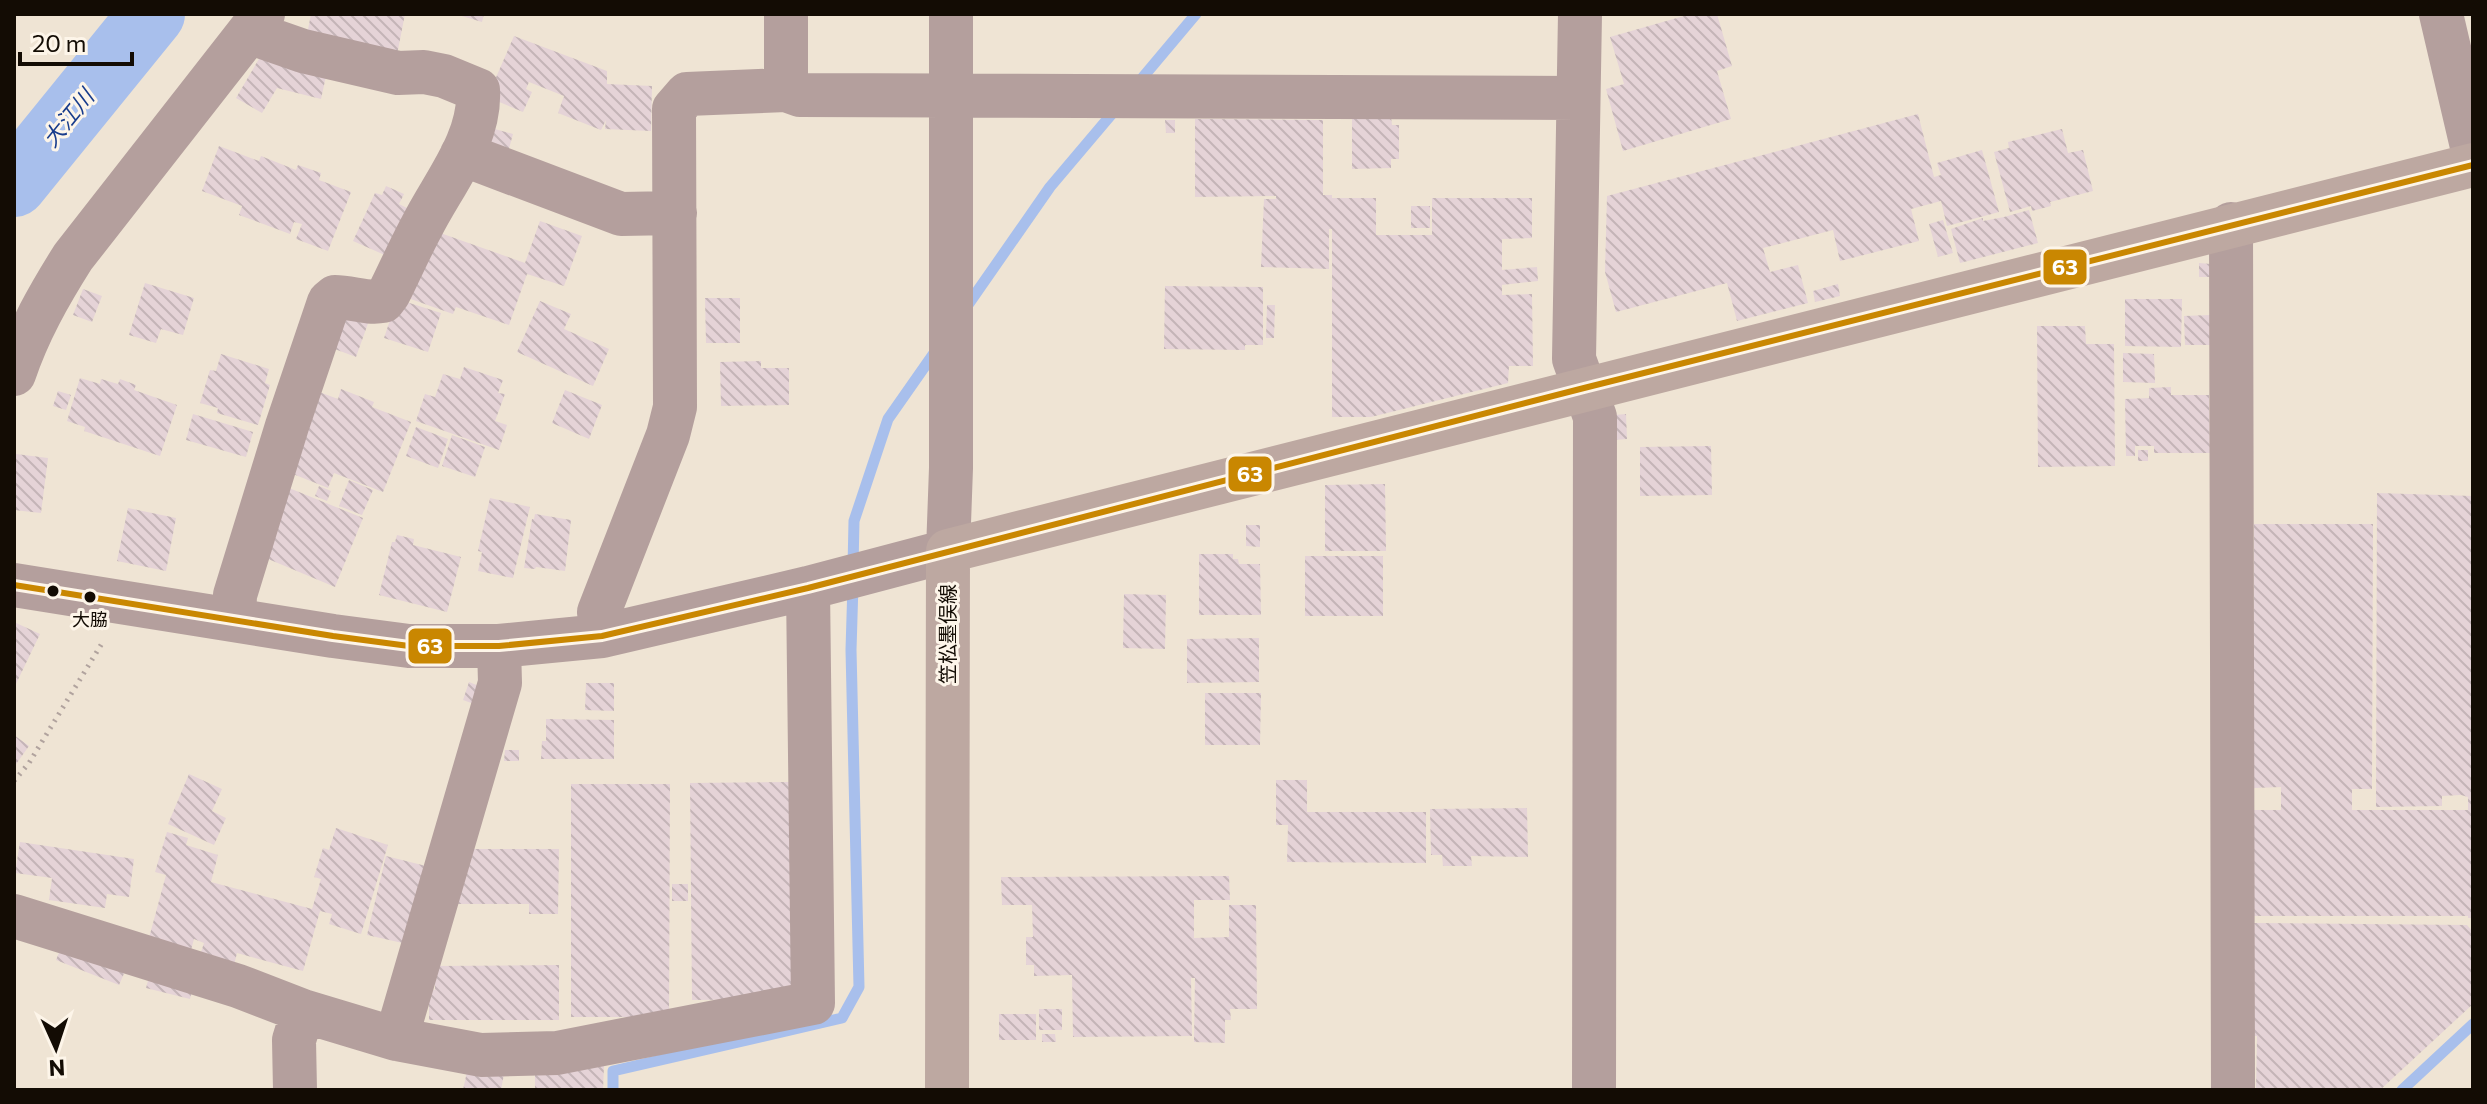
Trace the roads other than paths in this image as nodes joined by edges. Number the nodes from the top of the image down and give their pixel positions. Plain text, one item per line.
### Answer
1 (786, 14) edge
2 (951, 14) edge
3 (1580, 14) edge
4 (2441, 14) edge
5 (257, 22) edge
6 (786, 90) junction
7 (951, 96) junction
8 (1578, 98) junction
9 (2473, 151) edge
10 (462, 154) junction
11 (2473, 165) edge
12 (675, 213) junction
13 (2231, 224) junction
14 (14, 374) edge
15 (1584, 388) junction
16 (948, 551) junction
17 (14, 585) edge
18 (808, 588) junction
19 (234, 620) junction
20 (602, 636) junction
21 (499, 646) junction
22 (14, 916) edge
23 (303, 1011) junction
24 (396, 1039) junction
25 (295, 1090) edge
26 (947, 1090) edge
27 (1594, 1090) edge
28 (2233, 1090) edge

1 - 6 street
2 - 7 street
3 - 8 street
4 - 9 street
5 - 10 street
5 - 14 street
6 - 7 street
6 - 12 street
7 - 8 street
7 - 16 street
8 - 15 street
10 - 12 street
10 - 19 street
11 - 13 main road
12 - 20 street
13 - 15 main road
13 - 28 street
15 - 16 main road
15 - 27 street
16 - 18 street
16 - 26 main road, 笠松墨俣線
17 - 19 street
18 - 20 street
18 - 24 street
19 - 21 street
20 - 21 street
21 - 24 street
22 - 23 street
23 - 24 street
23 - 25 street

